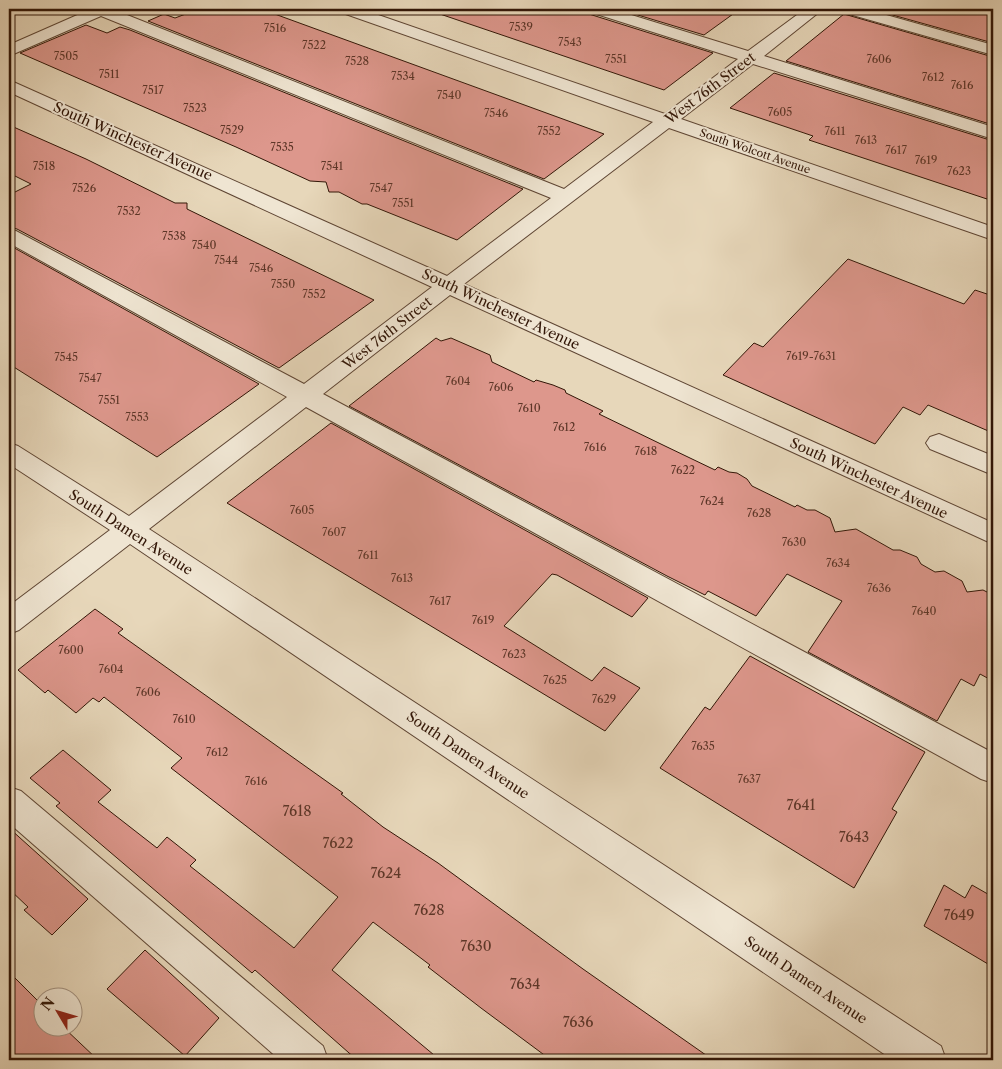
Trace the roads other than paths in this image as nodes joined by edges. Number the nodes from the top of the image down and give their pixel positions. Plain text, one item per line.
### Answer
1 (346, 9) edge
2 (596, 9) edge
3 (816, 9) edge
4 (848, 9) edge
5 (102, 10) edge
6 (993, 50) edge
7 (9, 51) edge
8 (751, 57) junction
9 (9, 85) edge
10 (667, 121) junction
11 (993, 133) edge
12 (566, 197) junction
13 (993, 234) edge
14 (9, 235) edge
15 (449, 285) junction
16 (306, 396) junction
17 (939, 443) dead end
18 (9, 452) edge
19 (993, 466) edge
20 (130, 530) junction
21 (993, 534) edge
22 (9, 622) edge
23 (993, 769) edge
24 (9, 802) edge
25 (309, 1060) edge
26 (927, 1060) edge

1 - 10 street, South Wolcott Avenue
2 - 8 street
3 - 8 street, West 76th Street
4 - 6 street
5 - 7 street
5 - 12 street
8 - 10 street, West 76th Street
8 - 11 street
9 - 15 street, South Winchester Avenue
10 - 12 street, West 76th Street
10 - 13 street, South Wolcott Avenue
12 - 15 street, West 76th Street
14 - 16 street
15 - 16 street, West 76th Street
15 - 21 street, South Winchester Avenue
16 - 20 street, West 76th Street
16 - 23 street
17 - 19 street
18 - 20 street, South Damen Avenue
20 - 22 street, West 76th Street
20 - 26 street, South Damen Avenue
24 - 25 street

